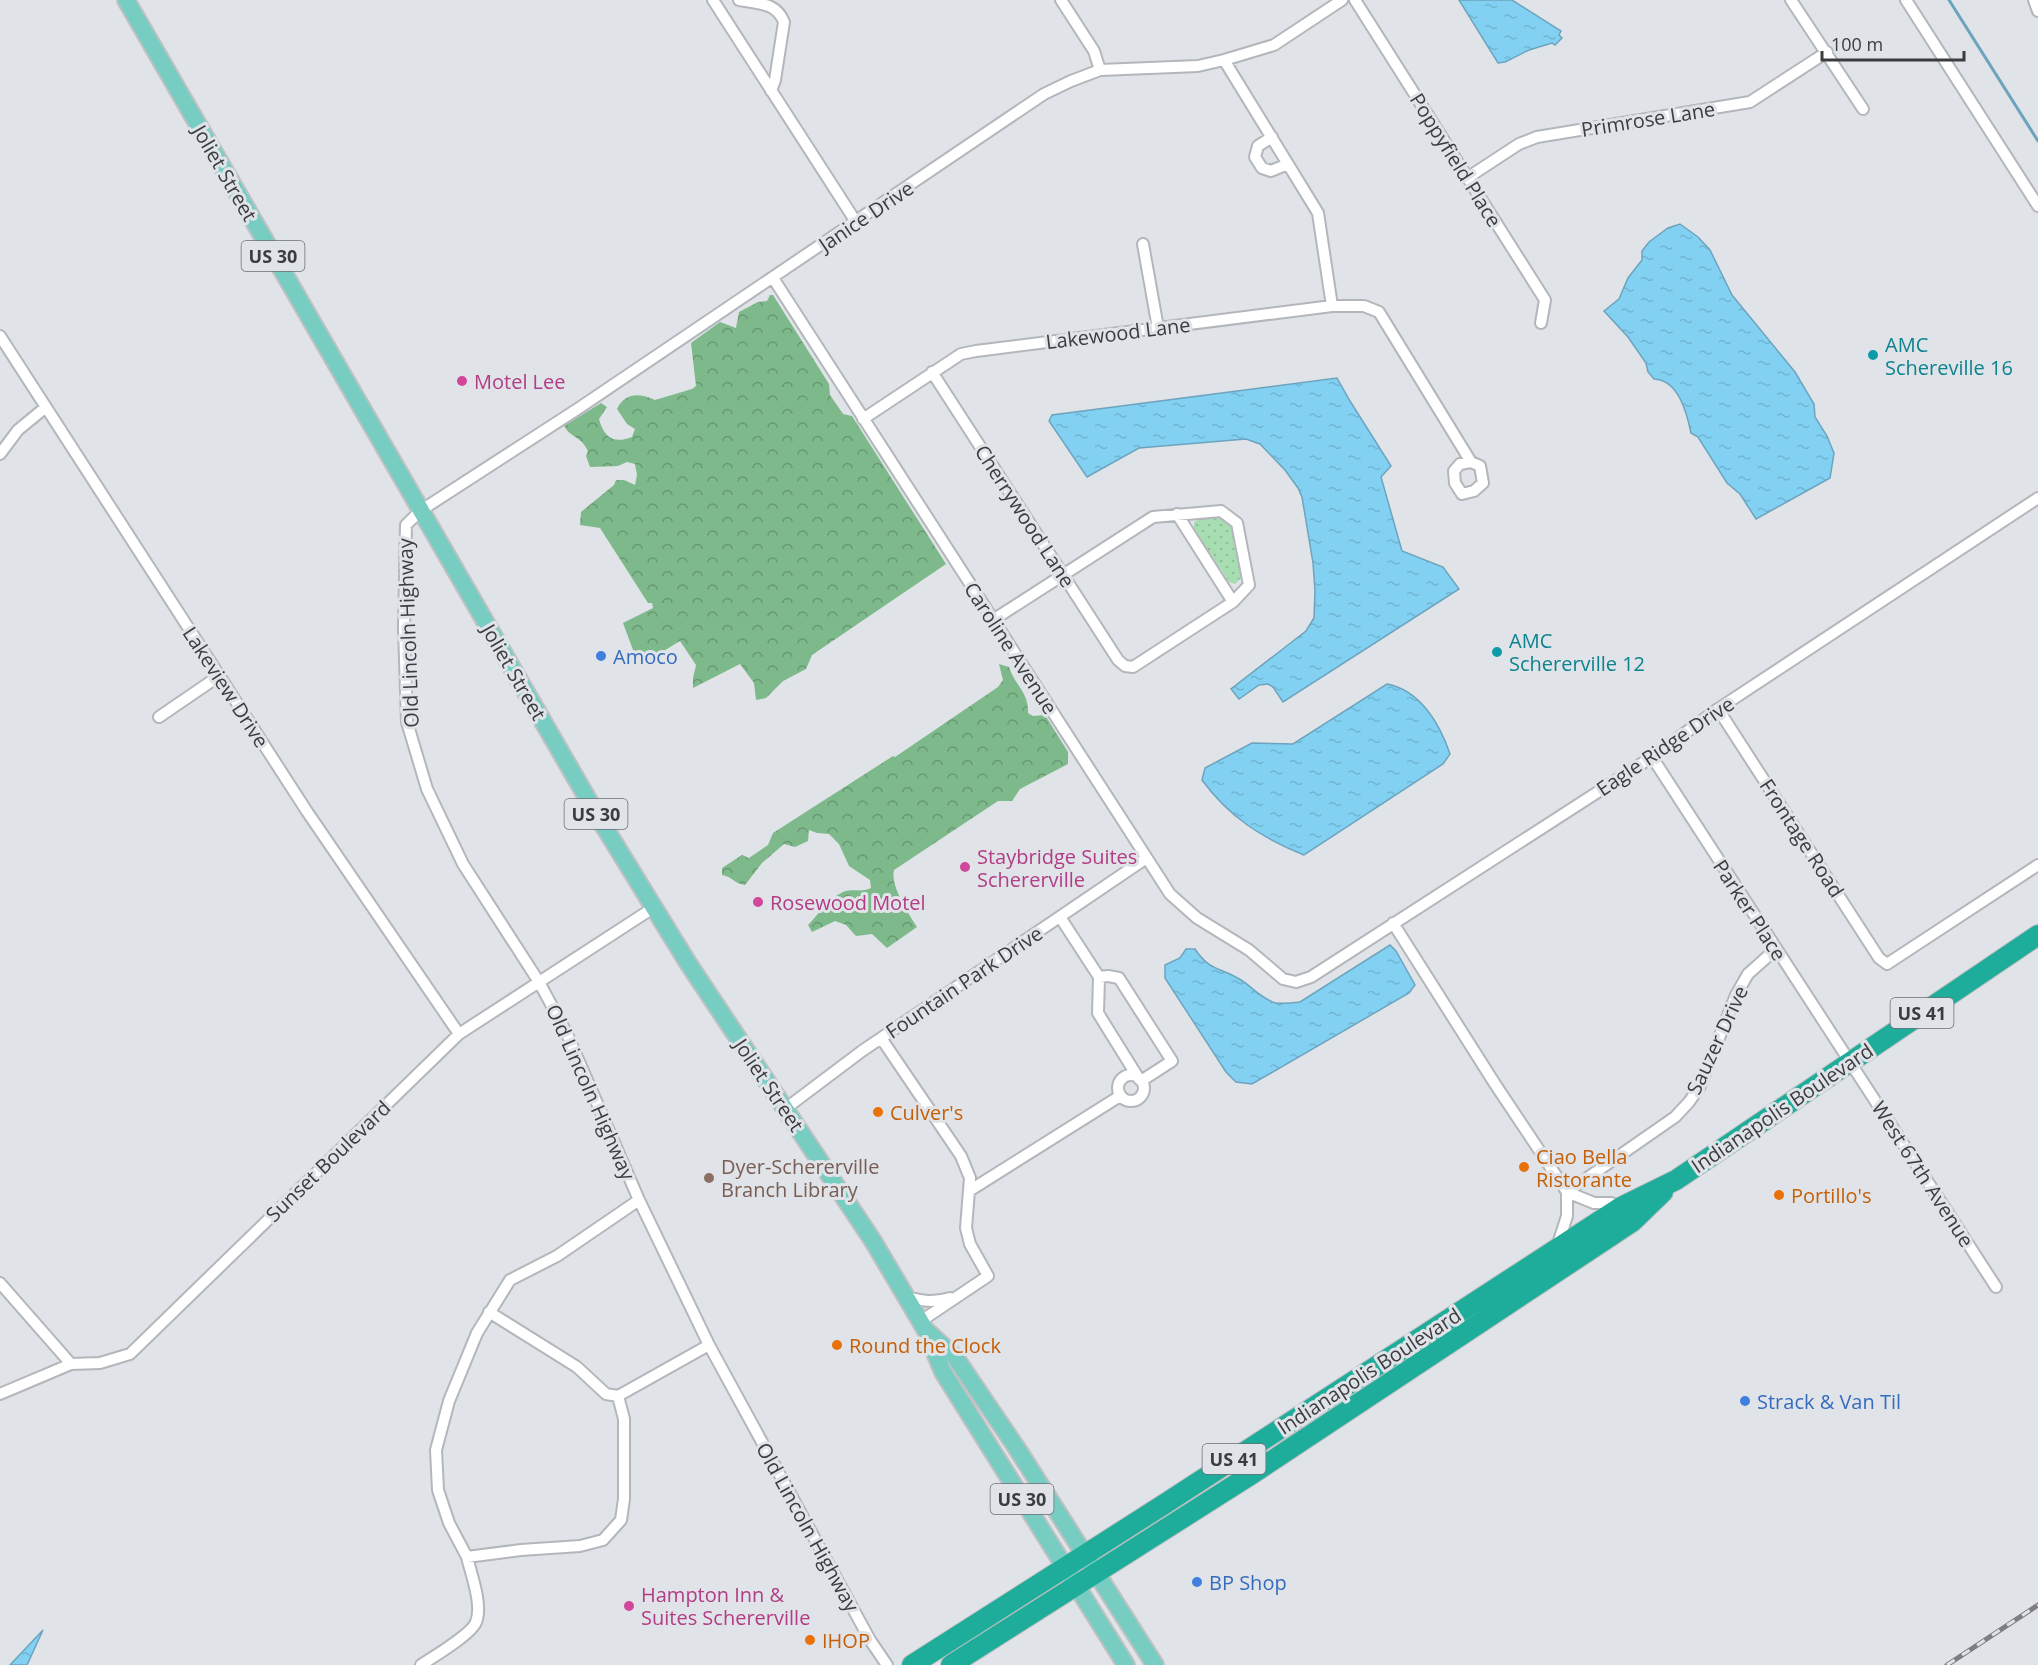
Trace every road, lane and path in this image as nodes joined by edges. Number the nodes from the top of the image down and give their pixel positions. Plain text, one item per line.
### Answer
1 (126, 0) edge
2 (713, 0) edge
3 (740, 0) edge
4 (1061, 0) edge
5 (1342, 0) edge
6 (1355, 0) edge
7 (1791, 0) edge
8 (1906, 0) edge
9 (2034, 0) edge
10 (2038, 10) edge
11 (1827, 52) junction
12 (1224, 60) junction
13 (1100, 70) junction
14 (771, 91) junction
15 (1863, 109) dead end
16 (1272, 137) junction
17 (1288, 164) junction
18 (1467, 178) junction
19 (2038, 206) edge
20 (856, 222) junction
21 (1143, 244) dead end
22 (773, 278) junction
23 (1332, 306) junction
24 (1540, 323) dead end
25 (1158, 327) junction
26 (0, 336) edge
27 (932, 372) junction
28 (46, 407) junction
29 (863, 418) junction
30 (0, 454) edge
31 (1471, 462) dead end
32 (2038, 498) edge
33 (420, 511) junction
34 (1177, 514) junction
35 (1063, 575) junction
36 (1233, 602) junction
37 (993, 620) junction
38 (219, 676) junction
39 (1718, 709) junction
40 (159, 717) dead end
41 (1652, 757) junction
42 (1145, 859) junction
43 (2038, 865) edge
44 (653, 908) junction
45 (1060, 917) junction
46 (1393, 924) junction
47 (2034, 938) edge
48 (1776, 949) junction
49 (1099, 977) junction
50 (539, 982) junction
51 (1288, 982) joint
52 (459, 1034) junction
53 (881, 1038) junction
54 (1850, 1062) junction
55 (1140, 1080) junction
56 (1120, 1096) junction
57 (785, 1109) junction
58 (1676, 1180) junction
59 (969, 1191) junction
60 (1568, 1192) junction
61 (639, 1200) junction
62 (1621, 1207) junction
63 (1556, 1250) junction
64 (1, 1285) edge
65 (1996, 1287) dead end
66 (958, 1296) junction
67 (906, 1297) junction
68 (489, 1312) junction
69 (923, 1325) junction
70 (709, 1345) junction
71 (71, 1364) junction
72 (0, 1394) edge
73 (618, 1396) junction
74 (1085, 1554) junction
75 (467, 1557) junction
76 (1064, 1567) junction
77 (1097, 1574) junction
78 (1077, 1587) junction
79 (880, 1660) edge
80 (421, 1665) edge
81 (887, 1665) edge
82 (912, 1665) edge
83 (951, 1665) edge
84 (1126, 1665) edge
85 (1155, 1665) edge

1 - 33 main road, Joliet Street / US 30
2 - 14 street
3 - 14 street
4 - 13 street
5 - 12 street, Janice Drive
6 - 18 street, Poppyfield Place
7 - 11 street
8 - 19 street
9 - 10 street
11 - 15 street
11 - 18 street, Primrose Lane
12 - 13 street, Janice Drive
12 - 16 street
13 - 20 street, Janice Drive
14 - 20 street
16 - 17 street
16 - 17 street
17 - 23 street
18 - 24 street, Poppyfield Place
20 - 22 street, Janice Drive
21 - 25 street
22 - 29 street, Caroline Avenue
22 - 33 street, Janice Drive
23 - 25 street, Lakewood Lane
23 - 31 street, Lakewood Lane
25 - 27 street, Lakewood Lane
26 - 28 street, Lakeview Drive
27 - 29 street, Lakewood Lane
27 - 35 street, Cherrywood Lane
28 - 30 street
28 - 38 street, Lakeview Drive
29 - 37 street, Caroline Avenue
32 - 39 street, Eagle Ridge Drive
33 - 44 main road, Joliet Street / US 30
33 - 50 street, Old Lincoln Highway
34 - 35 street
34 - 36 street
34 - 36 street
35 - 36 street, Cherrywood Lane
35 - 37 street
37 - 42 street, Caroline Avenue
38 - 40 street
38 - 52 street, Lakeview Drive
39 - 41 street, Eagle Ridge Drive
39 - 43 street, Frontage Road
41 - 46 street, Eagle Ridge Drive
41 - 48 street, Parker Place
42 - 45 street, Fountain Park Drive
42 - 51 street, Caroline Avenue
44 - 50 street, Sunset Boulevard
44 - 57 main road, Joliet Street / US 30
45 - 49 street
45 - 53 street, Fountain Park Drive
46 - 51 street, Eagle Ridge Drive
46 - 60 street
47 - 54 highway, Indianapolis Boulevard / US 41
48 - 54 street, Parker Place
48 - 60 street, Sauzer Drive
49 - 55 street
49 - 55 street
50 - 52 street, Sunset Boulevard
50 - 61 street, Old Lincoln Highway
52 - 71 street, Sunset Boulevard
53 - 57 street, Fountain Park Drive
53 - 59 street
54 - 58 highway, Indianapolis Boulevard / US 41
54 - 65 street, West 67th Avenue
55 - 56 street
55 - 56 street
56 - 59 street
57 - 67 main road, Joliet Street / US 30
58 - 62 highway, Indianapolis Boulevard / US 41
58 - 77 highway, Indianapolis Boulevard / US 41
59 - 66 street
60 - 62 street
60 - 63 street
61 - 68 street
61 - 70 street, Old Lincoln Highway
62 - 63 highway, Indianapolis Boulevard / US 41
63 - 74 highway, Indianapolis Boulevard / US 41
64 - 71 street
66 - 67 street
66 - 69 street
67 - 69 main road, Joliet Street / US 30
68 - 73 street
68 - 75 street
69 - 74 main road, US 30
69 - 76 main road, US 30
70 - 73 street
70 - 79 street, Old Lincoln Highway
71 - 72 street, Sunset Boulevard
73 - 75 street
74 - 76 highway, Indianapolis Boulevard / US 41
74 - 77 main road, US 30
75 - 80 street
76 - 78 main road, US 30
76 - 82 highway, US 41
77 - 78 highway, US 41
77 - 85 main road, US 30
78 - 83 highway, US 41
78 - 84 main road, US 30
79 - 81 street, Old Lincoln Highway

